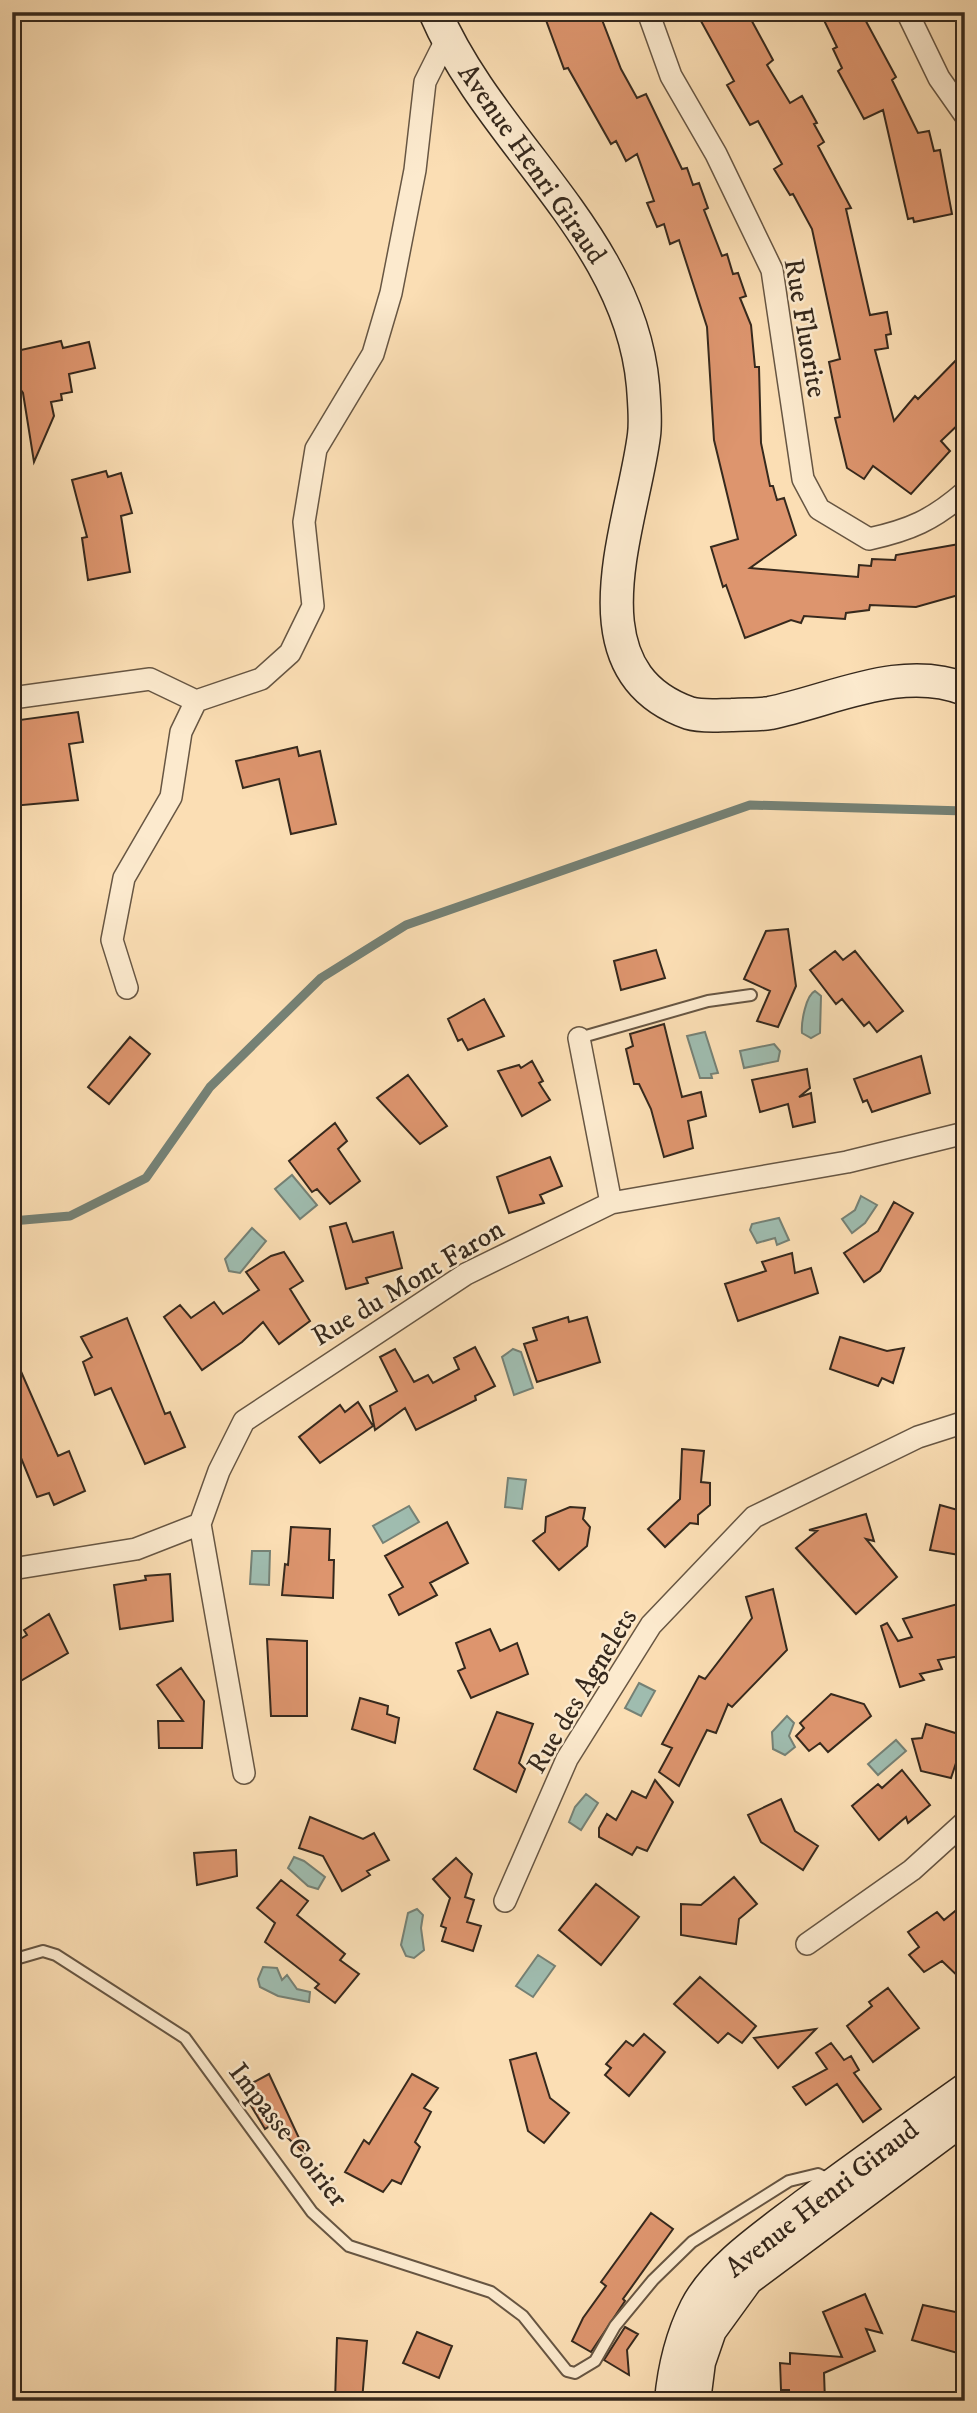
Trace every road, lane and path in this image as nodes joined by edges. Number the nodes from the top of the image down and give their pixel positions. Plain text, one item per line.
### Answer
1 (648, 12) edge
2 (907, 12) edge
3 (441, 25) edge
4 (965, 114) edge
5 (965, 492) edge
6 (965, 689) edge
7 (12, 698) edge
8 (196, 701) junction
9 (127, 988) dead end
10 (751, 995) dead end
11 (579, 1038) joint
12 (965, 1133) edge
13 (611, 1203) junction
14 (965, 1422) edge
15 (200, 1524) junction
16 (13, 1565) edge
17 (244, 1773) dead end
18 (965, 1822) edge
19 (505, 1900) dead end
20 (807, 1944) dead end
21 (12, 1961) edge
22 (965, 2090) edge
23 (965, 2117) edge
24 (845, 2190) junction
25 (671, 2401) edge
26 (694, 2401) edge

1 - 5 street, Rue Fluorite
2 - 4 street
3 - 6 street, Avenue Henri Giraud
3 - 8 street
7 - 8 street
8 - 9 street
10 - 11 lane
11 - 13 street
12 - 13 street, Rue du Mont Faron
13 - 15 street, Rue du Mont Faron
14 - 19 street, Rue des Agnelets
15 - 16 street
15 - 17 street, Rue du Mont Faron
18 - 20 street
21 - 24 lane, Impasse Coirier
22 - 24 street, Avenue Henri Giraud
23 - 24 street, Avenue Henri Giraud
24 - 25 street, Avenue Henri Giraud
24 - 26 street, Avenue Henri Giraud

